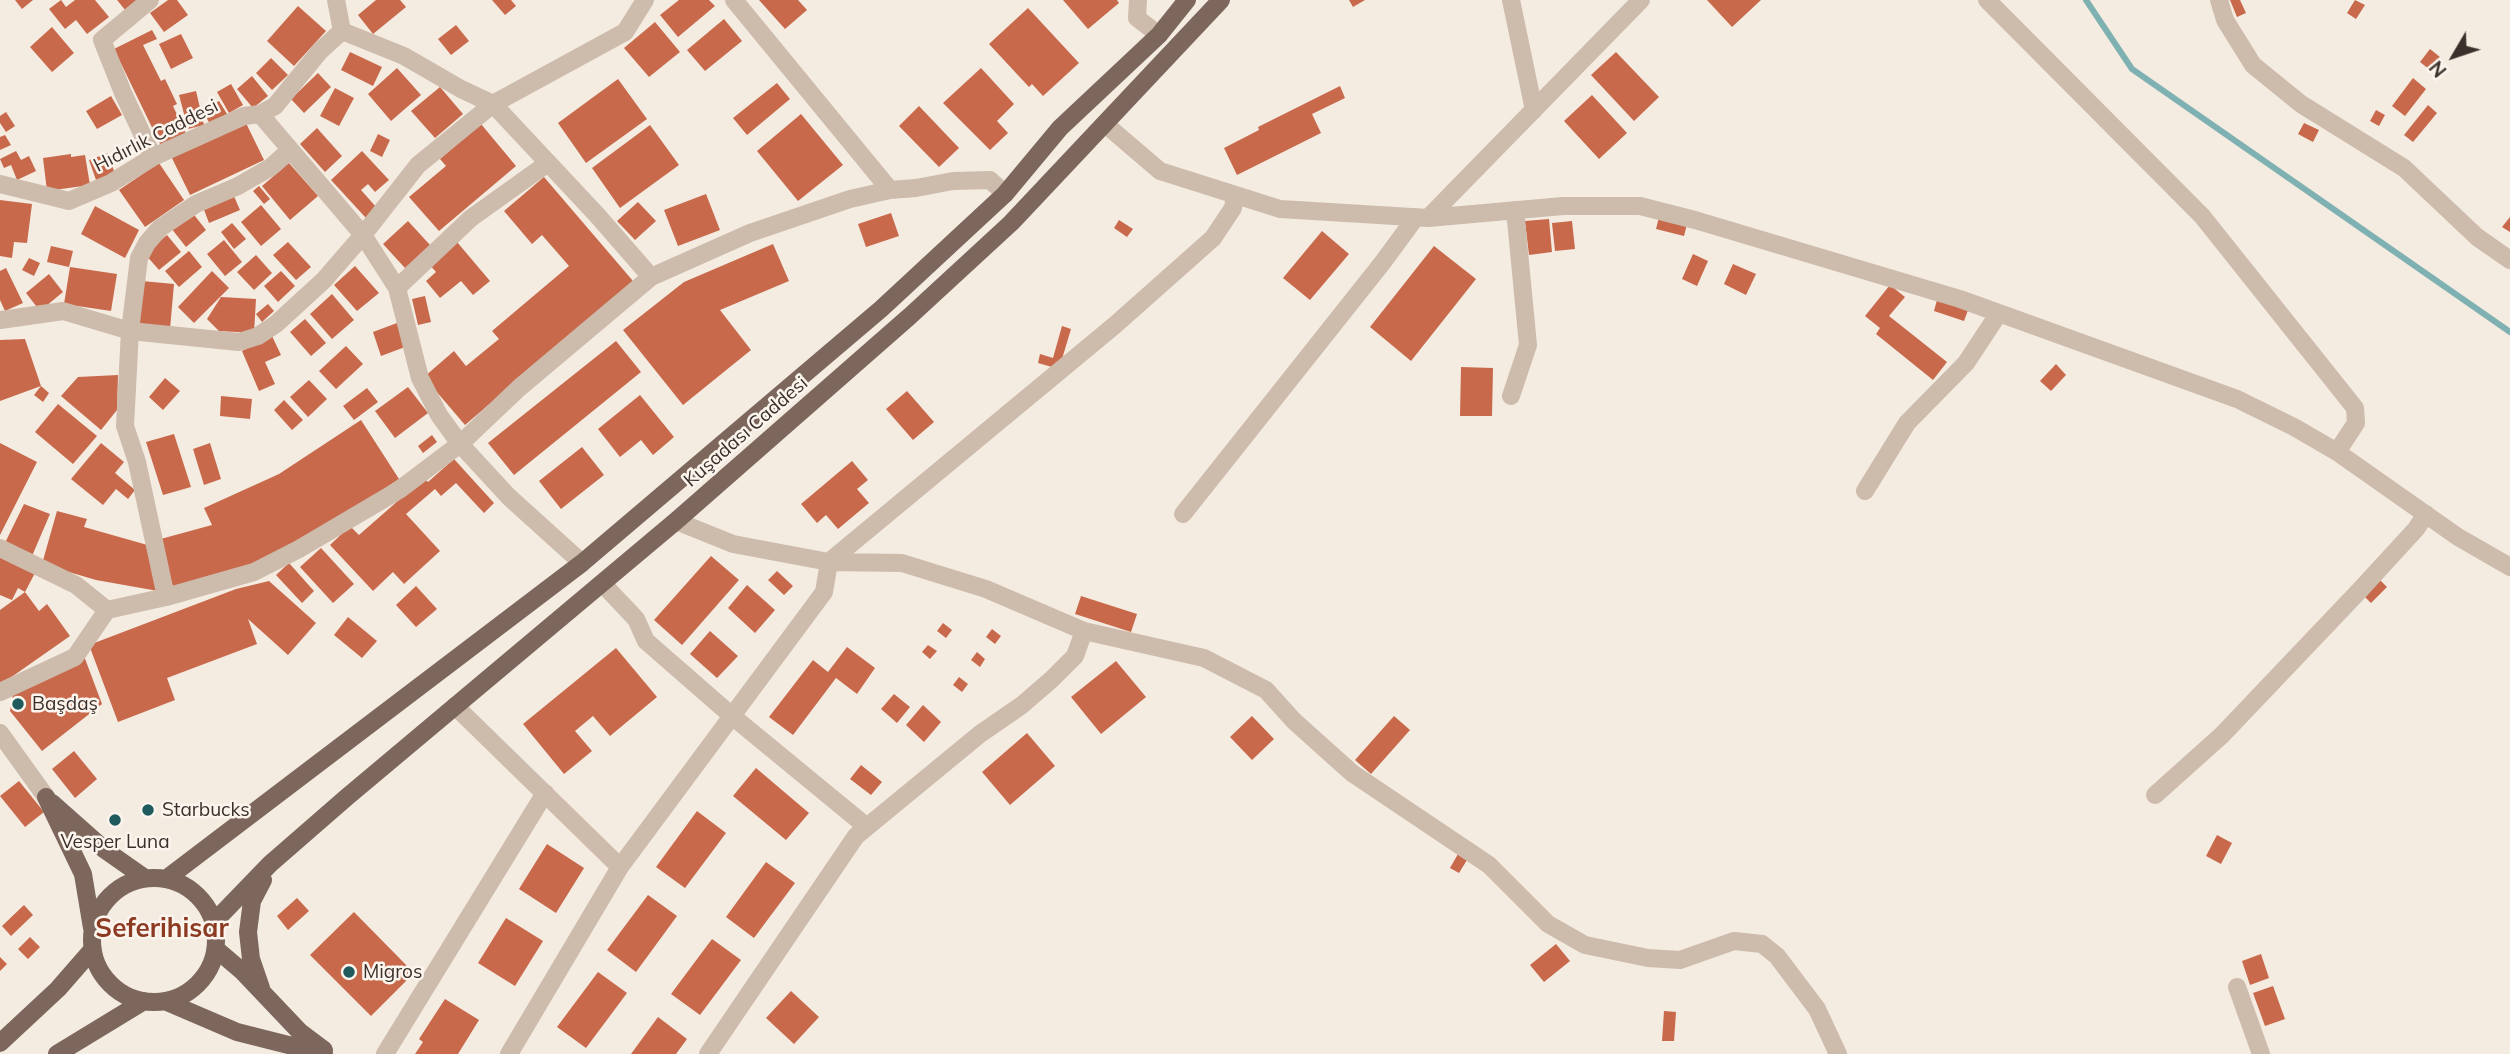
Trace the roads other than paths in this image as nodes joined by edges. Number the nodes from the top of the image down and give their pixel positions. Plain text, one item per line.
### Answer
1 (150, 0) edge
2 (336, 0) edge
3 (645, 0) edge
4 (734, 0) edge
5 (1138, 0) edge
6 (1187, 0) edge
7 (1221, 0) edge
8 (1511, 0) edge
9 (1641, 0) edge
10 (1987, 0) edge
11 (2220, 0) edge
12 (342, 32) junction
13 (1158, 35) junction
14 (493, 104) junction
15 (1534, 110) junction
16 (260, 114) junction
17 (1105, 124) junction
18 (290, 150) junction
19 (153, 157) junction
20 (548, 163) junction
21 (0, 184) edge
22 (890, 190) junction
23 (1005, 194) junction
24 (1236, 195) junction
25 (1514, 211) junction
26 (1422, 218) junction
27 (363, 235) junction
28 (2510, 260) edge
29 (650, 276) junction
30 (397, 288) junction
31 (1999, 313) junction
32 (0, 320) edge
33 (130, 331) junction
34 (1511, 396) dead end
35 (460, 444) junction
36 (2337, 452) junction
37 (1865, 491) dead end
38 (1183, 514) dead end
39 (2426, 514) junction
40 (676, 521) junction
41 (0, 548) edge
42 (829, 562) junction
43 (582, 563) junction
44 (2510, 567) edge
45 (603, 583) junction
46 (166, 597) junction
47 (107, 610) junction
48 (1084, 631) junction
49 (0, 692) edge
50 (455, 706) junction
51 (732, 716) junction
52 (0, 733) edge
53 (545, 793) junction
54 (2155, 795) dead end
55 (46, 797) junction
56 (867, 827) junction
57 (270, 864) junction
58 (620, 867) junction
59 (145, 878) junction
60 (166, 879) junction
61 (214, 922) junction
62 (92, 930) junction
63 (216, 949) junction
64 (92, 950) junction
65 (2237, 987) dead end
66 (262, 992) junction
67 (144, 1001) junction
68 (167, 1002) junction
69 (0, 1043) edge
70 (57, 1054) edge
71 (324, 1054) edge
72 (330, 1054) edge
73 (385, 1054) edge
74 (509, 1054) edge
75 (708, 1054) edge
76 (1838, 1054) edge
77 (2261, 1054) edge

1 - 19 street
2 - 12 street
3 - 14 street
4 - 22 street
5 - 13 street
6 - 13 main road, Kuşadası Caddesi
7 - 17 main road, Kuşadası Caddesi
8 - 15 street
9 - 15 street
10 - 36 street
11 - 28 street
12 - 14 street
12 - 16 street, Hıdırlık Caddesi
13 - 23 main road, Kuşadası Caddesi
14 - 20 street
14 - 27 street
15 - 26 street
16 - 18 street
16 - 19 street, Hıdırlık Caddesi
17 - 24 street
17 - 40 main road, Kuşadası Caddesi
18 - 27 street
18 - 33 street
19 - 21 street, Hıdırlık Caddesi
20 - 29 street
20 - 30 street
22 - 23 street
22 - 29 street
23 - 43 main road, Kuşadası Caddesi
24 - 26 street
24 - 42 street
25 - 26 street
25 - 31 street
25 - 34 street
26 - 38 street
27 - 30 street
27 - 33 street
29 - 35 street
30 - 35 street
31 - 36 street
31 - 37 street
32 - 33 street
33 - 46 street
35 - 43 street
35 - 46 street
36 - 39 street
39 - 44 street
39 - 54 street
40 - 42 street
40 - 45 main road, Kuşadası Caddesi
41 - 47 street
42 - 48 street
42 - 51 street
43 - 60 main road, Kuşadası Caddesi
45 - 50 main road, Kuşadası Caddesi
45 - 51 street
46 - 47 street
47 - 49 street
48 - 56 street
48 - 76 street
50 - 53 street
50 - 57 main road, Kuşadası Caddesi
51 - 56 street
51 - 58 street
52 - 55 street
53 - 58 street
53 - 73 street
55 - 59 main road
55 - 62 main road
56 - 75 street
57 - 61 main road, Kuşadası Caddesi
57 - 66 main road
58 - 74 street
59 - 60 main road
59 - 62 main road
60 - 61 main road
61 - 63 main road
62 - 64 main road
63 - 66 main road
63 - 68 main road
64 - 67 main road
64 - 69 main road
65 - 77 street
66 - 72 main road
67 - 68 main road
67 - 70 main road
68 - 71 main road

